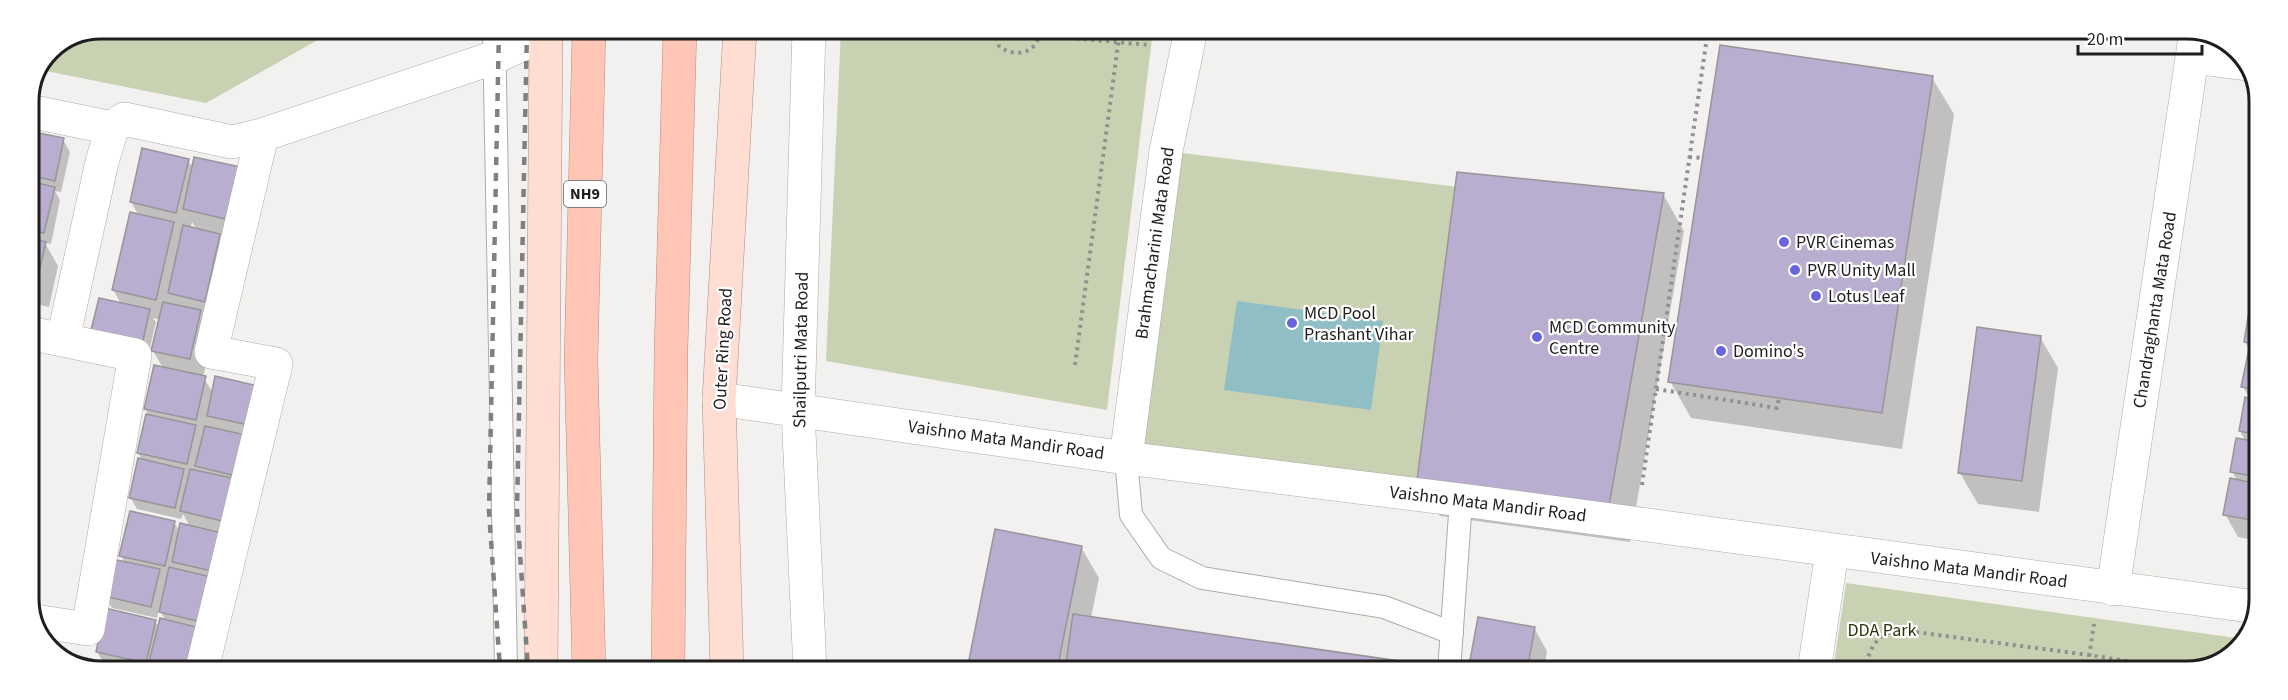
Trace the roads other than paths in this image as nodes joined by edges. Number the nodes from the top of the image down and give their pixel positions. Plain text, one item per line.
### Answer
1 (515, 39) edge
2 (546, 39) edge
3 (589, 39) edge
4 (680, 39) edge
5 (739, 39) edge
6 (809, 39) edge
7 (1189, 39) edge
8 (493, 44) edge
9 (2194, 44) edge
10 (2232, 58) edge
11 (39, 113) edge
12 (111, 128) junction
13 (262, 135) junction
14 (39, 335) edge
15 (63, 339) junction
16 (719, 399) junction
17 (798, 410) junction
18 (1126, 458) junction
19 (1461, 500) junction
20 (1832, 552) junction
21 (2113, 589) junction
22 (2248, 606) edge
23 (43, 622) edge
24 (1452, 633) junction
25 (204, 661) edge
26 (506, 661) edge
27 (541, 661) edge
28 (589, 661) edge
29 (668, 661) edge
30 (727, 661) edge
31 (810, 661) edge
32 (1450, 661) edge
33 (1816, 661) edge

1 - 8 street
2 - 27 main road
3 - 28 highway, NH9
4 - 29 highway
5 - 16 main road, Outer Ring Road
6 - 17 street, Shailputri Mata Road
7 - 18 street, Brahmacharini Mata Road
8 - 13 street
8 - 26 lane
9 - 10 street
9 - 21 street, Chandraghanta Mata Road
11 - 12 street
12 - 13 street
12 - 15 street
13 - 25 street
14 - 15 street
15 - 23 street
16 - 17 street, Vaishno Mata Mandir Road
16 - 30 main road, Outer Ring Road
17 - 18 street, Vaishno Mata Mandir Road
17 - 31 street, Shailputri Mata Road
18 - 19 street, Vaishno Mata Mandir Road
18 - 24 lane
19 - 20 street, Vaishno Mata Mandir Road
19 - 24 lane
20 - 21 street, Vaishno Mata Mandir Road
20 - 33 street
21 - 22 street, Vaishno Mata Mandir Road
24 - 32 lane

